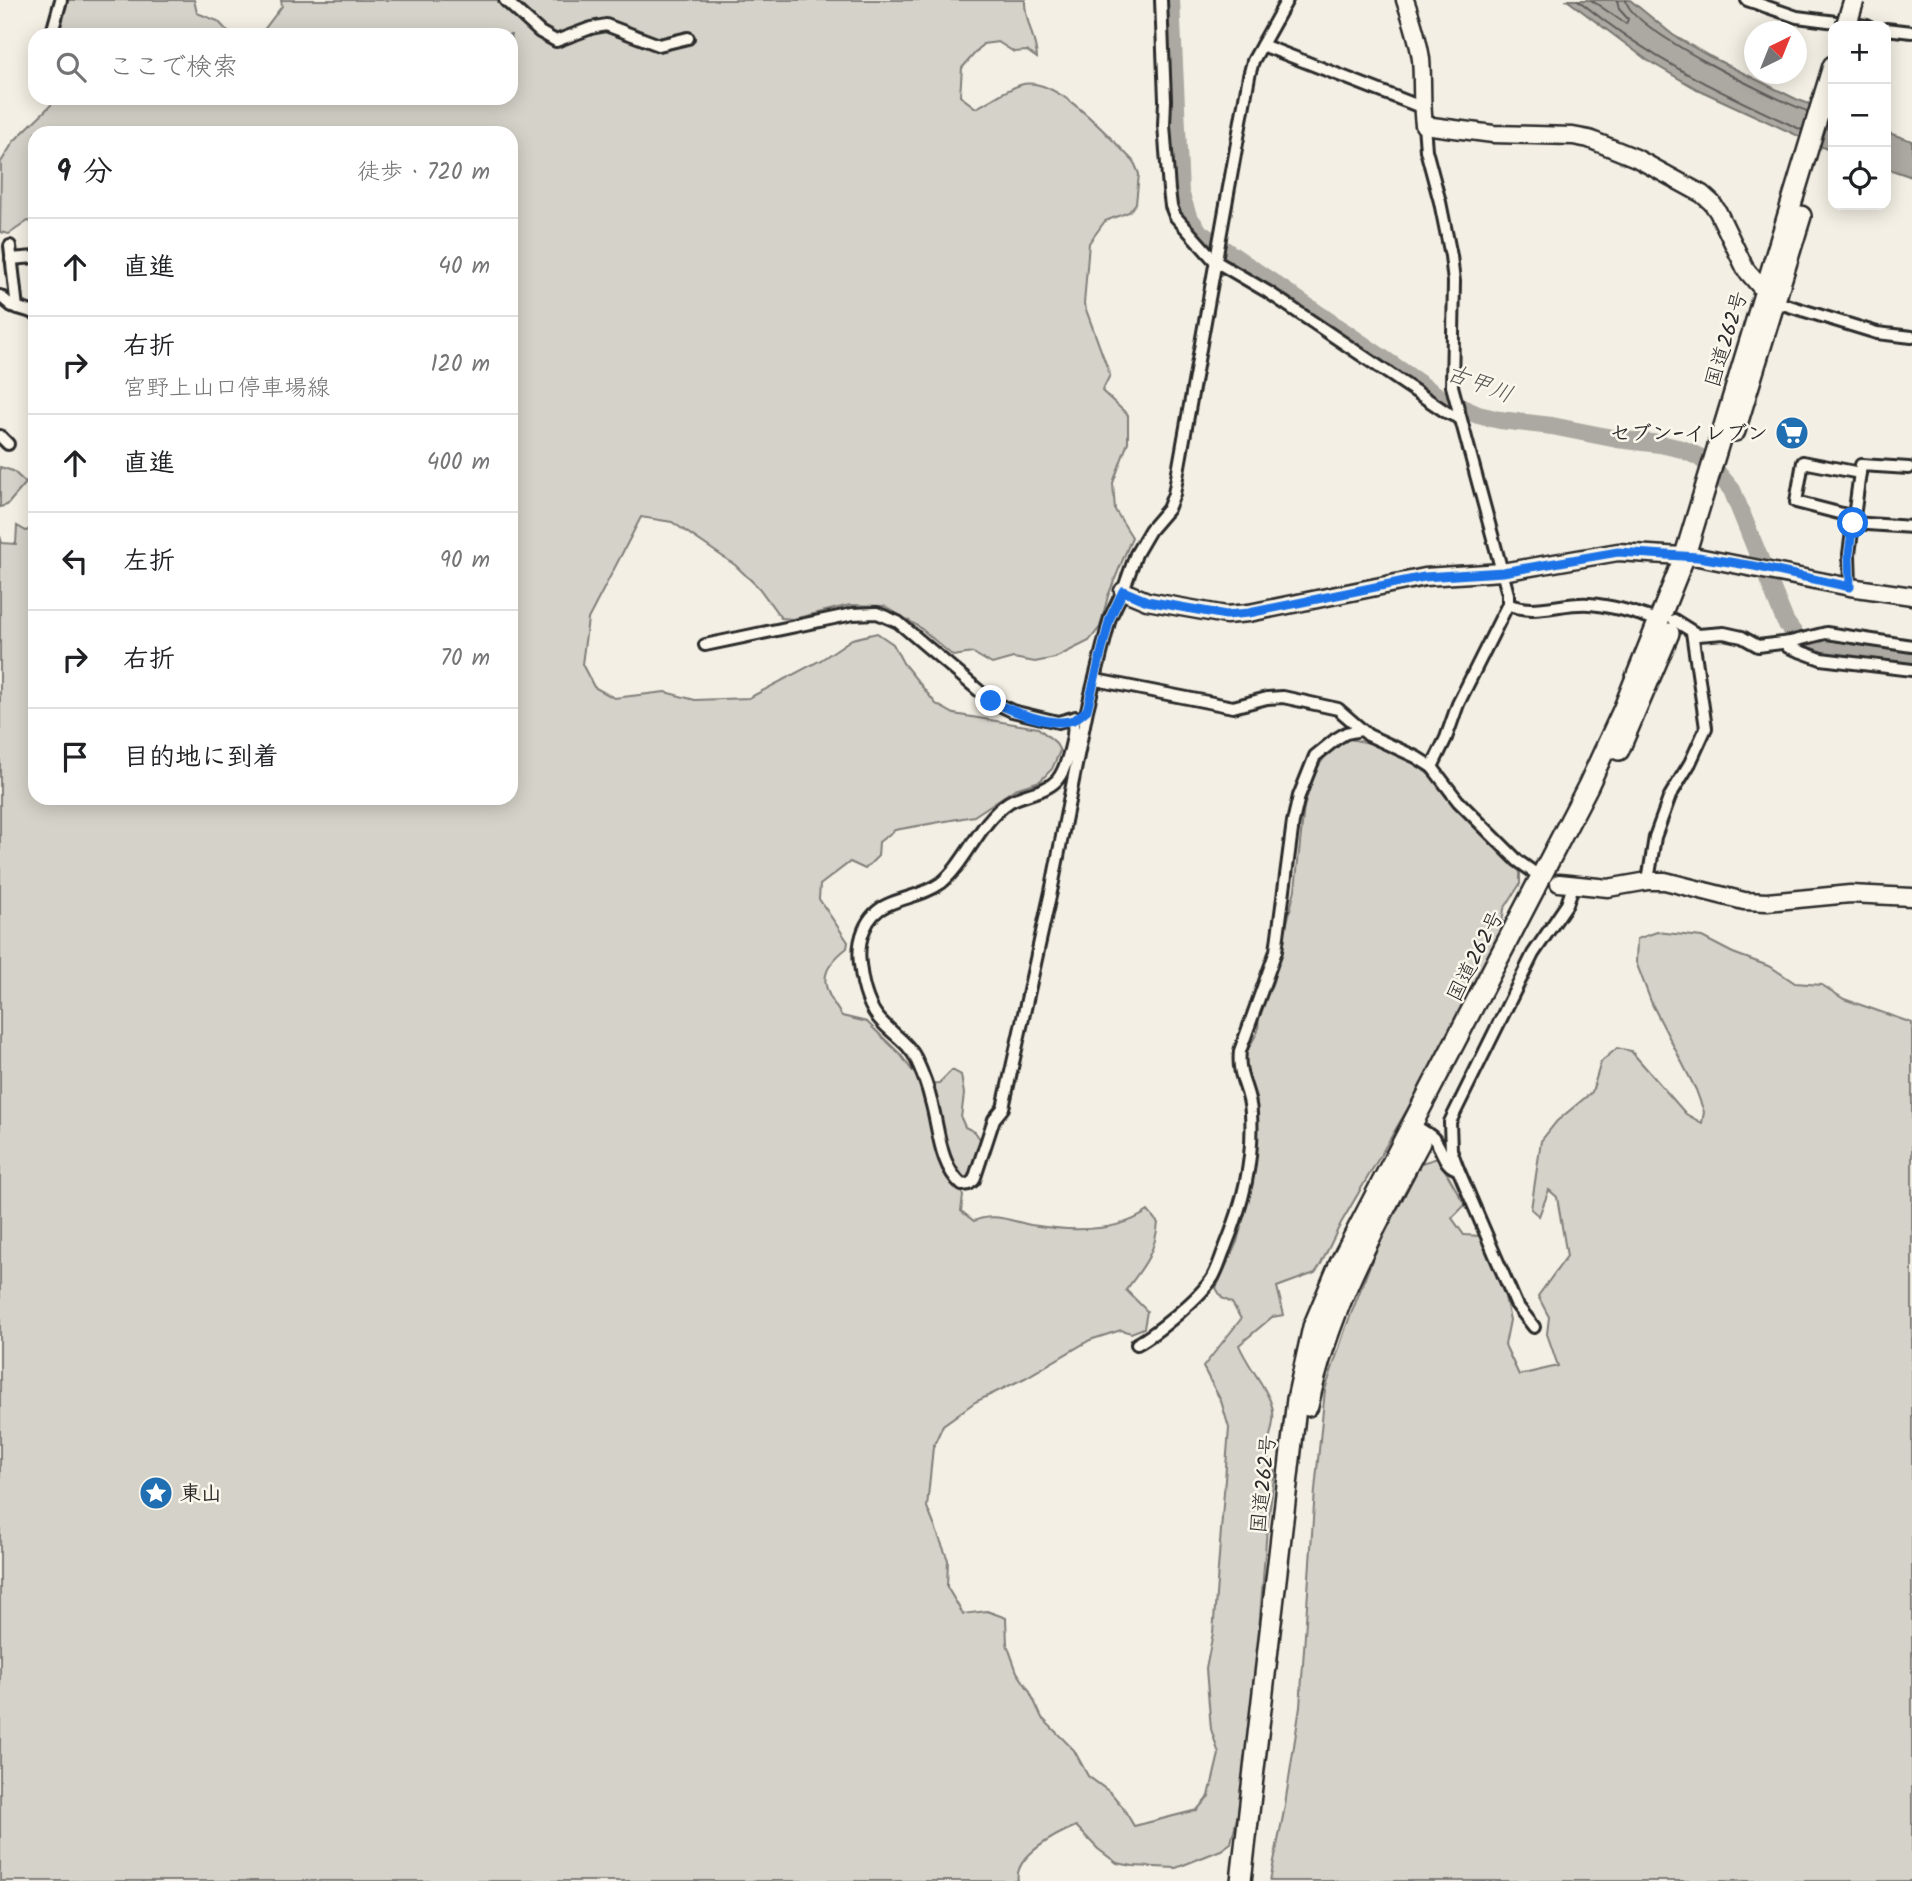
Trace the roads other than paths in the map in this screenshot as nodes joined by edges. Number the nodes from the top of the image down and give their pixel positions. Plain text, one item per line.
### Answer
1 (61, 0) edge
2 (505, 0) edge
3 (1161, 0) edge
4 (1287, 0) edge
5 (1405, 0) edge
6 (1747, 0) edge
7 (1854, 0) edge
8 (1866, 0) edge
9 (1848, 21) edge
10 (1860, 21) edge
11 (1828, 22) edge
12 (53, 28) edge
13 (1891, 30) edge
14 (1912, 32) edge
15 (688, 38) dead end
16 (1262, 45) junction
17 (1829, 84) edge
18 (1422, 107) junction
19 (1828, 120) edge
20 (1424, 125) junction
21 (1807, 174) junction
22 (10, 246) dead end
23 (28, 258) edge
24 (11, 259) junction
25 (1216, 260) junction
26 (0, 296) edge
27 (1770, 297) junction
28 (18, 308) junction
29 (28, 311) edge
30 (1912, 337) edge
31 (1459, 417) junction
32 (1909, 468) dead end
33 (1860, 473) junction
34 (1854, 520) junction
35 (1912, 527) edge
36 (1691, 556) junction
37 (1503, 572) junction
38 (1850, 587) junction
39 (1123, 591) junction
40 (1912, 596) edge
41 (1508, 604) junction
42 (1667, 621) junction
43 (1692, 632) junction
44 (1787, 643) junction
45 (705, 645) dead end
46 (1912, 646) edge
47 (1912, 670) edge
48 (1096, 680) junction
49 (1087, 710) junction
50 (1072, 720) junction
51 (1361, 730) junction
52 (1432, 767) junction
53 (1531, 871) dead end
54 (1648, 881) junction
55 (1566, 884) joint
56 (1912, 897) edge
57 (1419, 1129) junction
58 (1458, 1169) junction
59 (1534, 1328) dead end
60 (1137, 1344) dead end
61 (1241, 1881) edge
62 (1253, 1881) edge

1 - 12 street
2 - 15 street
3 - 25 street
4 - 16 street
5 - 18 street
6 - 11 street
7 - 9 highway, bridge
8 - 10 highway
13 - 14 street
16 - 18 street
16 - 25 street
17 - 21 highway, 国道262号
18 - 20 street
19 - 21 highway, 国道262号
20 - 27 street
20 - 31 street
21 - 27 highway, 国道262号
22 - 24 street
23 - 24 street
24 - 28 street
25 - 31 street
25 - 39 street
26 - 28 street
27 - 30 street
27 - 36 highway, 国道262号
28 - 29 street
31 - 37 street
32 - 33 street
33 - 34 street
33 - 34 street
34 - 35 street
34 - 38 street
36 - 37 street
36 - 38 street
36 - 42 highway, 国道262号
37 - 39 street
37 - 41 street
38 - 40 street
39 - 48 street
41 - 42 street
41 - 52 street
42 - 43 street
42 - 57 highway, 国道262号
43 - 44 street
43 - 54 street
44 - 46 street
44 - 47 street
45 - 50 street
48 - 49 street
48 - 51 street
49 - 50 street
49 - 50 street
51 - 52 street
51 - 60 street
52 - 53 street
54 - 55 street
54 - 56 street
55 - 58 street
57 - 58 street
57 - 61 highway, 国道262号
57 - 62 highway, 国道262号
58 - 59 street

